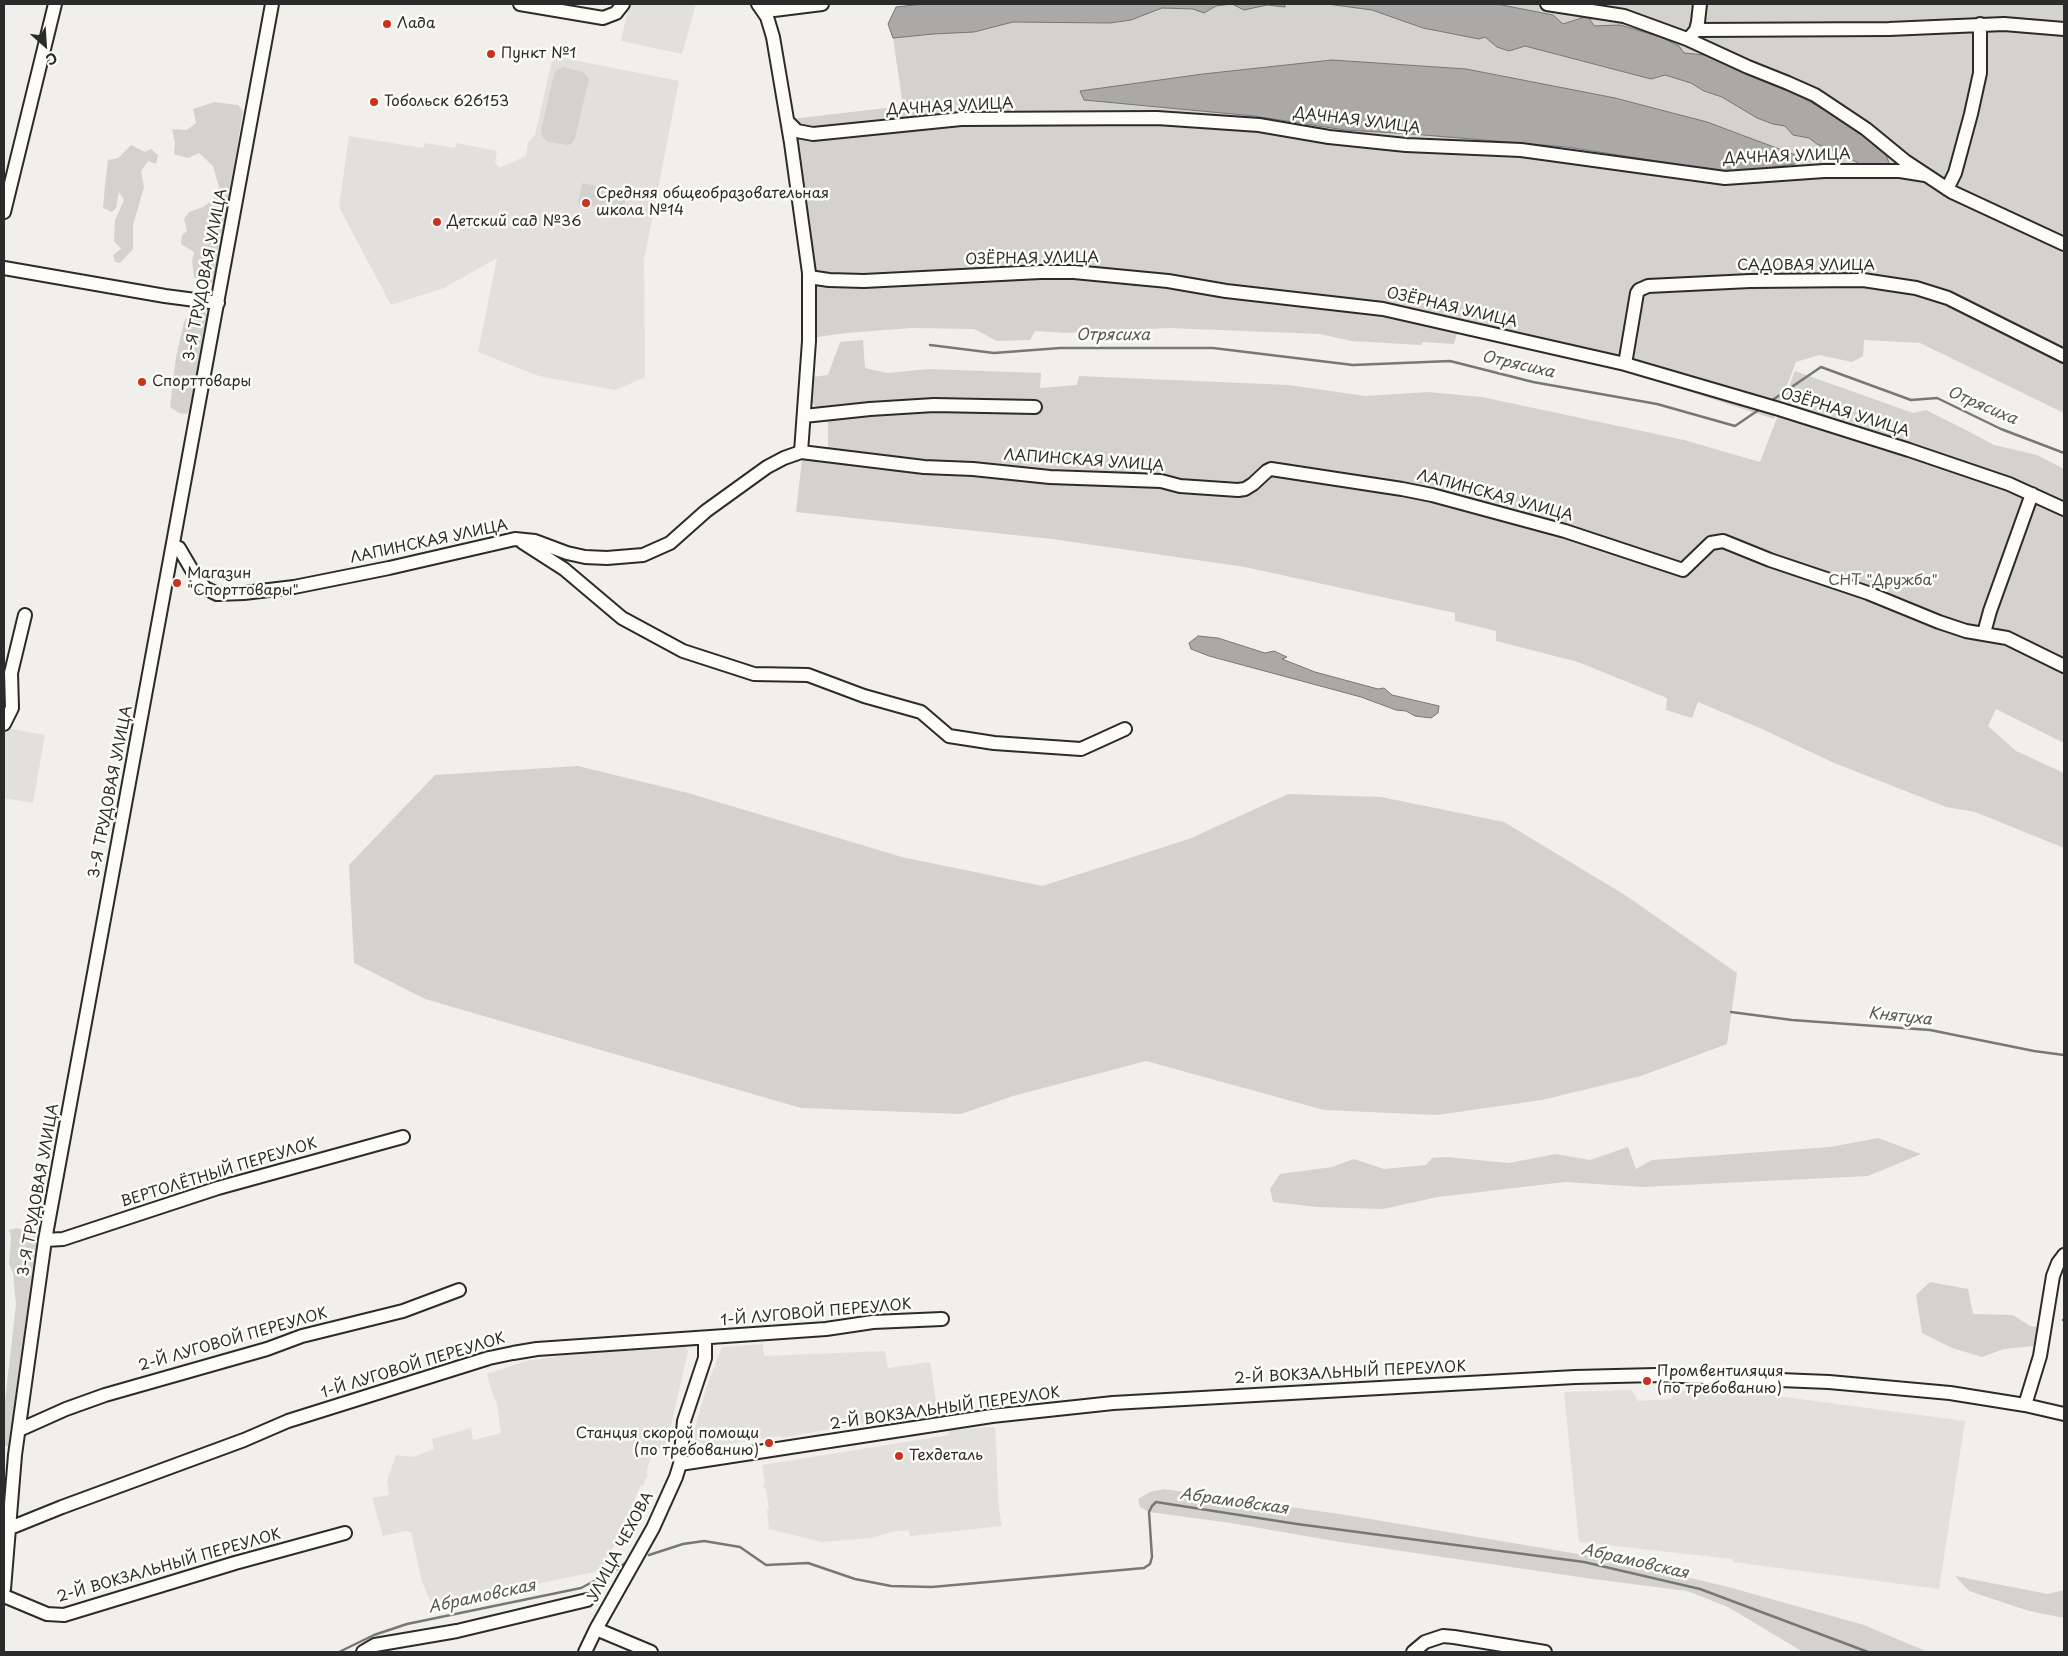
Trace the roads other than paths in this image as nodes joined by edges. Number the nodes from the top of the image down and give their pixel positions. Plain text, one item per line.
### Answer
1 (55, 4) edge
2 (272, 4) edge
3 (520, 4) edge
4 (622, 4) edge
5 (758, 4) edge
6 (822, 4) edge
7 (1547, 4) edge
8 (1700, 4) edge
9 (1980, 24) junction
10 (2064, 29) edge
11 (1692, 35) junction
12 (788, 122) junction
13 (1925, 175) junction
14 (1947, 189) junction
15 (4, 212) edge
16 (2064, 244) edge
17 (4, 268) edge
18 (809, 277) junction
19 (218, 303) junction
20 (2064, 356) edge
21 (1625, 364) junction
22 (1035, 407) dead end
23 (804, 416) junction
24 (801, 452) junction
25 (2032, 494) junction
26 (2064, 509) edge
27 (515, 540) junction
28 (174, 546) junction
29 (25, 615) dead end
30 (1984, 633) junction
31 (2064, 666) edge
32 (4, 724) edge
33 (1126, 729) dead end
34 (403, 1137) dead end
35 (45, 1240) junction
36 (2064, 1255) edge
37 (459, 1290) dead end
38 (942, 1319) dead end
39 (705, 1339) junction
40 (2025, 1404) junction
41 (2064, 1414) edge
42 (19, 1430) junction
43 (10, 1454) edge
44 (680, 1464) junction
45 (7, 1529) edge
46 (345, 1533) dead end
47 (4, 1589) edge
48 (4, 1596) edge
49 (587, 1600) dead end
50 (596, 1629) junction
51 (363, 1652) edge
52 (586, 1652) edge
53 (651, 1652) edge
54 (1412, 1652) edge
55 (1545, 1652) edge

1 - 15 street
2 - 19 street, 3-Я ТРУДОВАЯ УЛИЦА
3 - 4 street
5 - 6 street
5 - 12 street
7 - 11 street
8 - 11 street
9 - 10 street
9 - 11 street
9 - 14 street
11 - 13 street
12 - 13 street, ДАЧНАЯ УЛИЦА
12 - 18 street
13 - 14 street
14 - 16 street
17 - 19 street
18 - 21 street, ОЗЁРНАЯ УЛИЦА
18 - 23 street
19 - 28 street, 3-Я ТРУДОВАЯ УЛИЦА
20 - 21 street, САДОВАЯ УЛИЦА
21 - 25 street, ОЗЁРНАЯ УЛИЦА
22 - 23 street
23 - 24 street
24 - 27 street, ЛАПИНСКАЯ УЛИЦА
24 - 30 street, ЛАПИНСКАЯ УЛИЦА
25 - 26 street, ОЗЁРНАЯ УЛИЦА
25 - 30 street
27 - 28 street, ЛАПИНСКАЯ УЛИЦА
27 - 33 street
28 - 35 street, 3-Я ТРУДОВАЯ УЛИЦА
29 - 32 street
30 - 31 street, ЛАПИНСКАЯ УЛИЦА
34 - 35 street, ВЕРТОЛЁТНЫЙ ПЕРЕУЛОК
35 - 42 street, 3-Я ТРУДОВАЯ УЛИЦА
36 - 40 street
37 - 42 street, 2-Й ЛУГОВОЙ ПЕРЕУЛОК
38 - 39 street, 1-Й ЛУГОВОЙ ПЕРЕУЛОК
39 - 44 street, УЛИЦА ЧЕХОВА
39 - 45 street, 1-Й ЛУГОВОЙ ПЕРЕУЛОК
40 - 41 street, 2-Й ВОКЗАЛЬНЫЙ ПЕРЕУЛОК
40 - 44 street, 2-Й ВОКЗАЛЬНЫЙ ПЕРЕУЛОК
42 - 43 street, 3-Я ТРУДОВАЯ УЛИЦА
43 - 45 street, 3-Я ТРУДОВАЯ УЛИЦА
44 - 50 street, УЛИЦА ЧЕХОВА
45 - 47 street, 3-Я ТРУДОВАЯ УЛИЦА
46 - 48 street, 2-Й ВОКЗАЛЬНЫЙ ПЕРЕУЛОК
49 - 51 street
50 - 52 street, УЛИЦА ЧЕХОВА
50 - 53 street
54 - 55 street

